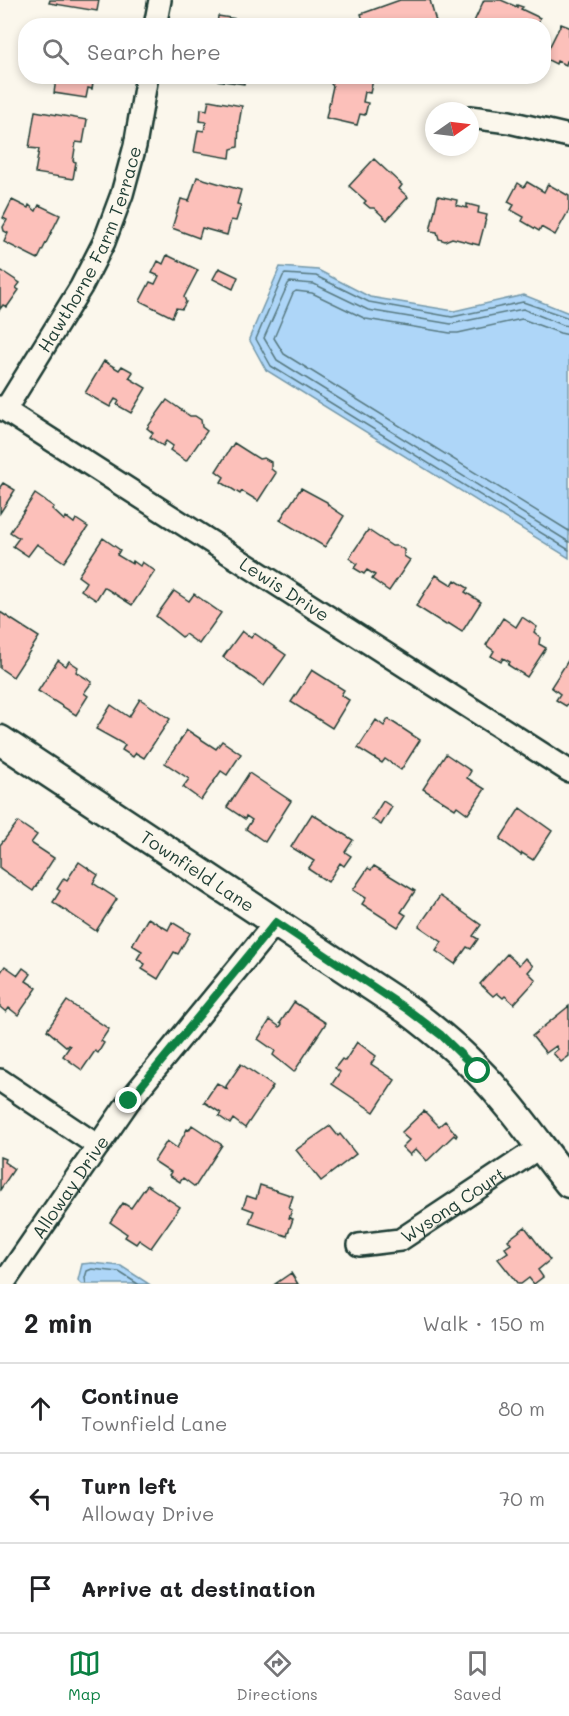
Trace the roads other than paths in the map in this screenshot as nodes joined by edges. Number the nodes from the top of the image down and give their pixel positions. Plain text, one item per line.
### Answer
1 (160, 0) edge
2 (157, 18) edge
3 (146, 84) edge
4 (479, 118) edge
5 (569, 136) edge
6 (2, 408) edge
7 (0, 740) edge
8 (569, 771) edge
9 (276, 922) junction
10 (0, 1080) edge
11 (98, 1146) junction
12 (540, 1147) junction
13 (569, 1183) edge
14 (359, 1245) dead end
15 (3, 1284) edge

1 - 2 street
3 - 6 street, Hawthorne Farm Terrace
4 - 5 street
6 - 8 street, Lewis Drive
7 - 9 street, Townfield Lane
9 - 11 street, Alloway Drive
9 - 12 street, Townfield Lane
10 - 11 street
11 - 15 street, Alloway Drive
12 - 13 street, Townfield Lane
12 - 14 street, Wysong Court

